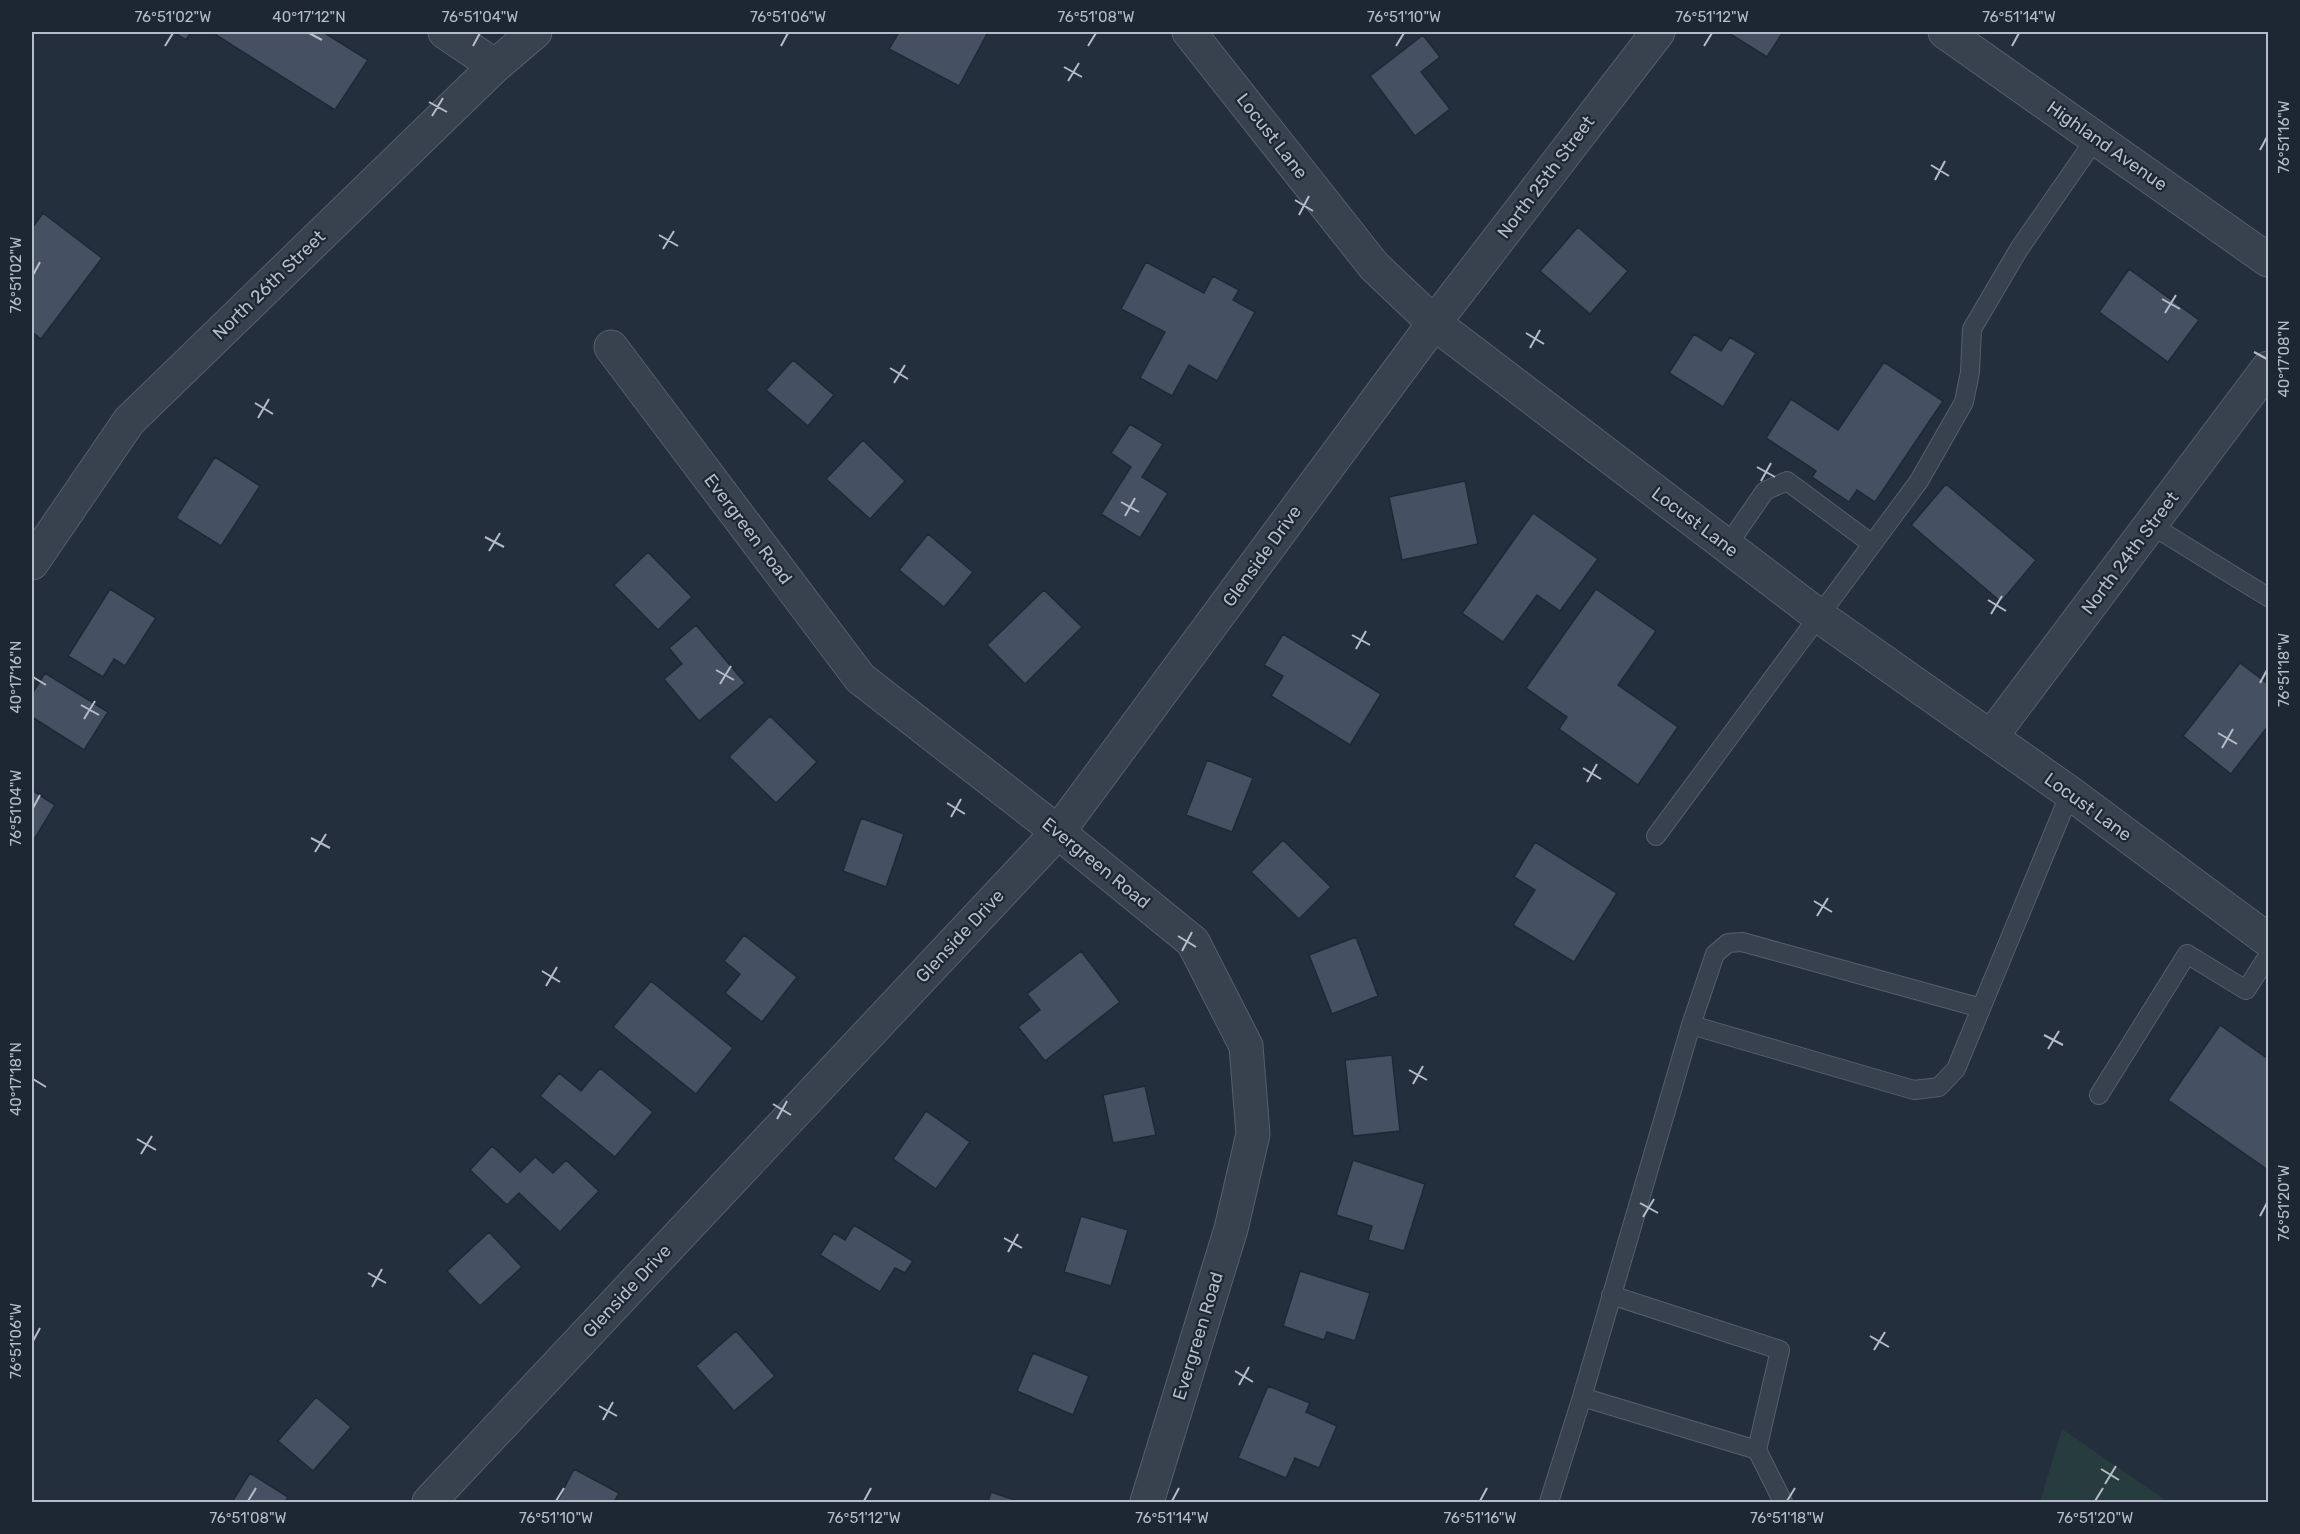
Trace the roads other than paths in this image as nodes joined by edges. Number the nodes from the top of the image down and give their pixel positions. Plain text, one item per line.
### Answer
1 (445, 32) edge
2 (535, 32) edge
3 (1189, 32) edge
4 (1658, 32) edge
5 (1945, 32) edge
6 (495, 66) junction
7 (2096, 138) junction
8 (2268, 260) edge
9 (1434, 323) junction
10 (611, 347) dead end
11 (2268, 368) edge
12 (2151, 525) junction
13 (1872, 544) junction
14 (1727, 546) junction
15 (32, 563) edge
16 (2268, 597) edge
17 (1819, 616) junction
18 (1991, 737) junction
19 (2070, 793) junction
20 (1058, 832) junction
21 (1656, 836) dead end
22 (2268, 940) edge
23 (2268, 956) edge
24 (1981, 1008) junction
25 (1691, 1025) junction
26 (2099, 1095) dead end
27 (1611, 1294) junction
28 (1582, 1397) junction
29 (1757, 1450) junction
30 (429, 1503) edge
31 (1147, 1503) edge
32 (1549, 1503) edge
33 (1783, 1503) edge

1 - 6 street
2 - 6 street, North 26th Street
3 - 9 street, Locust Lane
4 - 9 street, North 25th Street
5 - 7 street, Highland Avenue
6 - 15 street, North 26th Street
7 - 8 street, Highland Avenue
7 - 13 lane
9 - 14 street, Locust Lane
9 - 20 street, Glenside Drive
10 - 20 street, Evergreen Road
11 - 12 street, North 24th Street
12 - 16 lane
12 - 18 street, North 24th Street
13 - 14 lane
13 - 17 lane
14 - 17 street, Locust Lane
17 - 18 street, Locust Lane
17 - 21 lane
18 - 19 street, Locust Lane
19 - 22 street, Locust Lane
19 - 24 lane
20 - 30 street, Glenside Drive
20 - 31 street, Evergreen Road
23 - 26 lane
24 - 25 lane
24 - 25 lane
25 - 27 lane
27 - 28 lane
27 - 29 lane
28 - 29 lane
28 - 32 lane
29 - 33 lane

